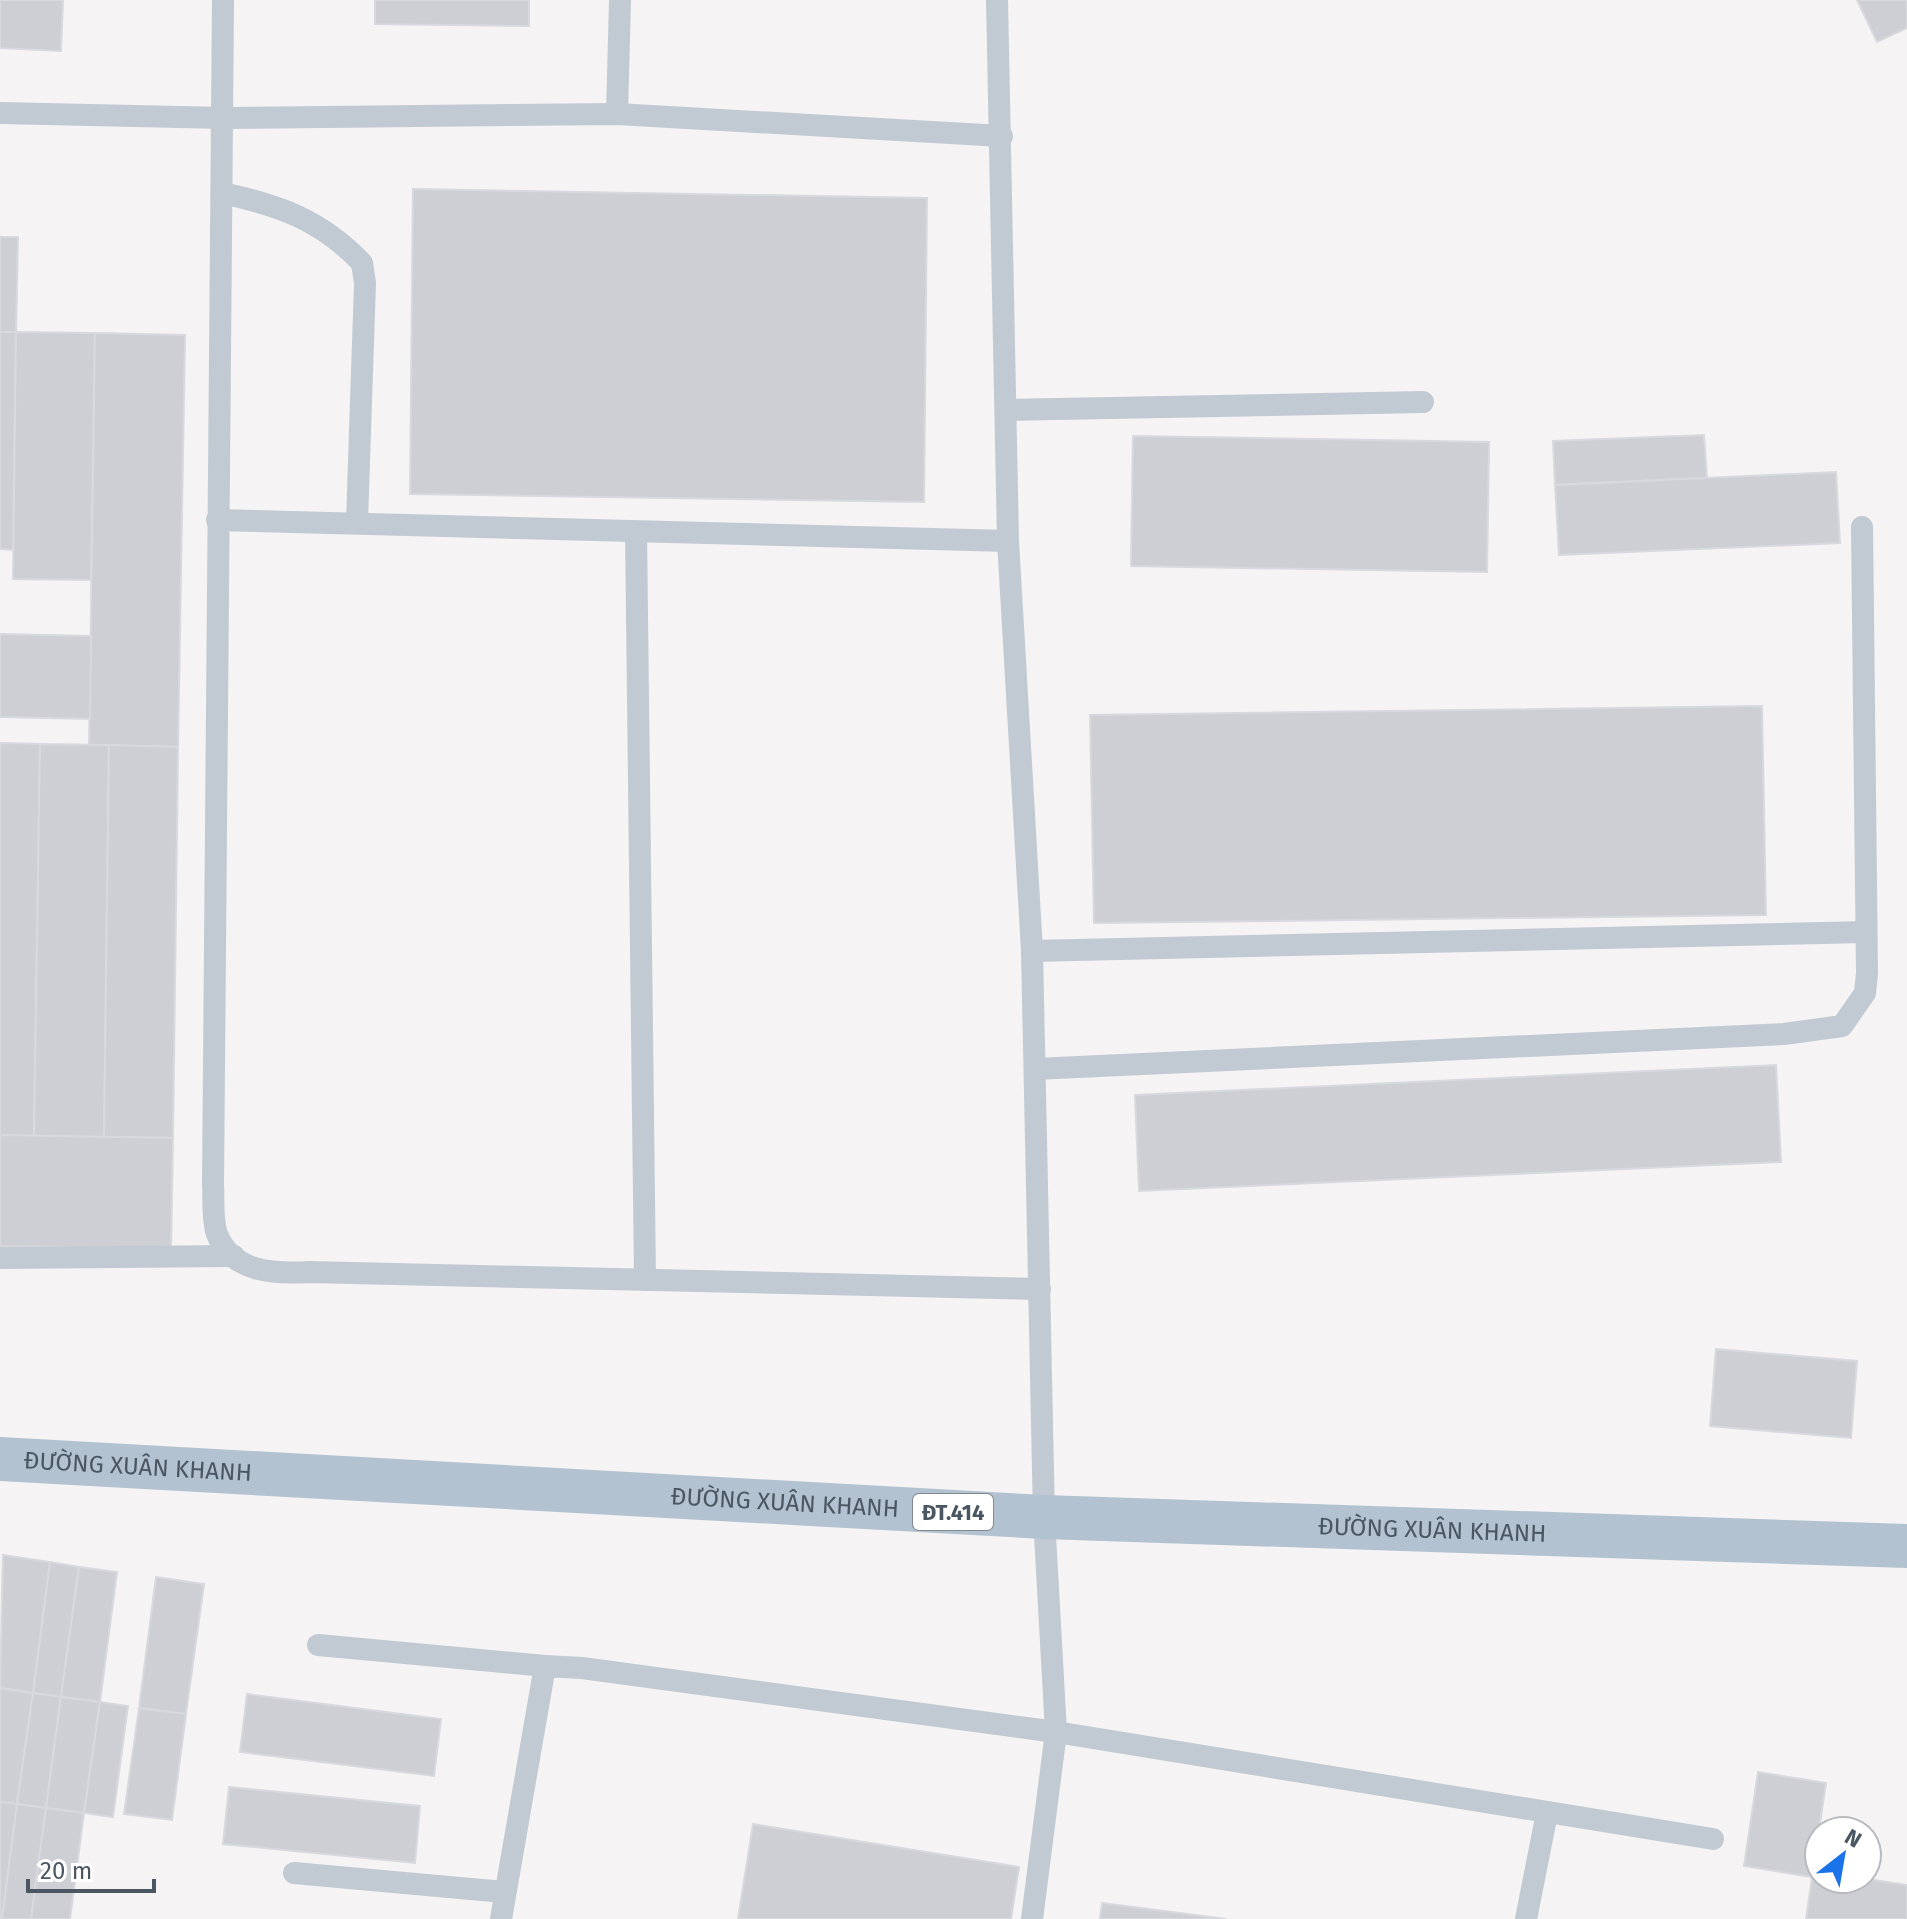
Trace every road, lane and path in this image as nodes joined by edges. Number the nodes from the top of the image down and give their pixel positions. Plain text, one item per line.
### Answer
1 (223, 0) edge
2 (620, 0) edge
3 (997, 0) edge
4 (0, 113) edge
5 (617, 114) junction
6 (224, 118) junction
7 (1002, 136) junction
8 (222, 193) junction
9 (1423, 402) dead end
10 (1006, 410) junction
11 (217, 520) junction
12 (357, 521) junction
13 (1862, 527) dead end
14 (636, 532) junction
15 (1008, 541) junction
16 (1866, 932) junction
17 (1032, 951) junction
18 (1035, 1069) junction
19 (234, 1256) junction
20 (0, 1258) edge
21 (645, 1280) junction
22 (1040, 1289) junction
23 (0, 1459) edge
24 (1044, 1517) junction
25 (1907, 1546) edge
26 (318, 1645) dead end
27 (545, 1666) junction
28 (1056, 1732) junction
29 (1547, 1813) junction
30 (1713, 1839) dead end
31 (294, 1873) dead end
32 (504, 1892) junction
33 (501, 1919) edge
34 (1032, 1919) edge
35 (1526, 1919) edge

1 - 6 lane
2 - 5 lane
3 - 7 lane
4 - 6 lane
5 - 6 lane
5 - 7 lane
6 - 8 lane
7 - 10 lane
8 - 11 lane
8 - 12 lane
9 - 10 lane
10 - 15 lane
11 - 12 lane
11 - 19 lane
12 - 14 lane
13 - 16 lane
14 - 15 lane
14 - 21 lane
15 - 17 lane
16 - 17 lane
16 - 18 lane
17 - 18 lane
18 - 22 lane
19 - 20 lane
19 - 21 lane
21 - 22 lane
22 - 24 lane
23 - 24 main road, ĐƯỜNG XUÂN KHANH / ĐT.414
24 - 25 main road, ĐƯỜNG XUÂN KHANH / ĐT.414
24 - 28 lane
26 - 27 lane
27 - 28 lane
27 - 32 lane
28 - 29 lane
28 - 34 lane
29 - 30 lane
29 - 35 lane
31 - 32 lane
32 - 33 lane

